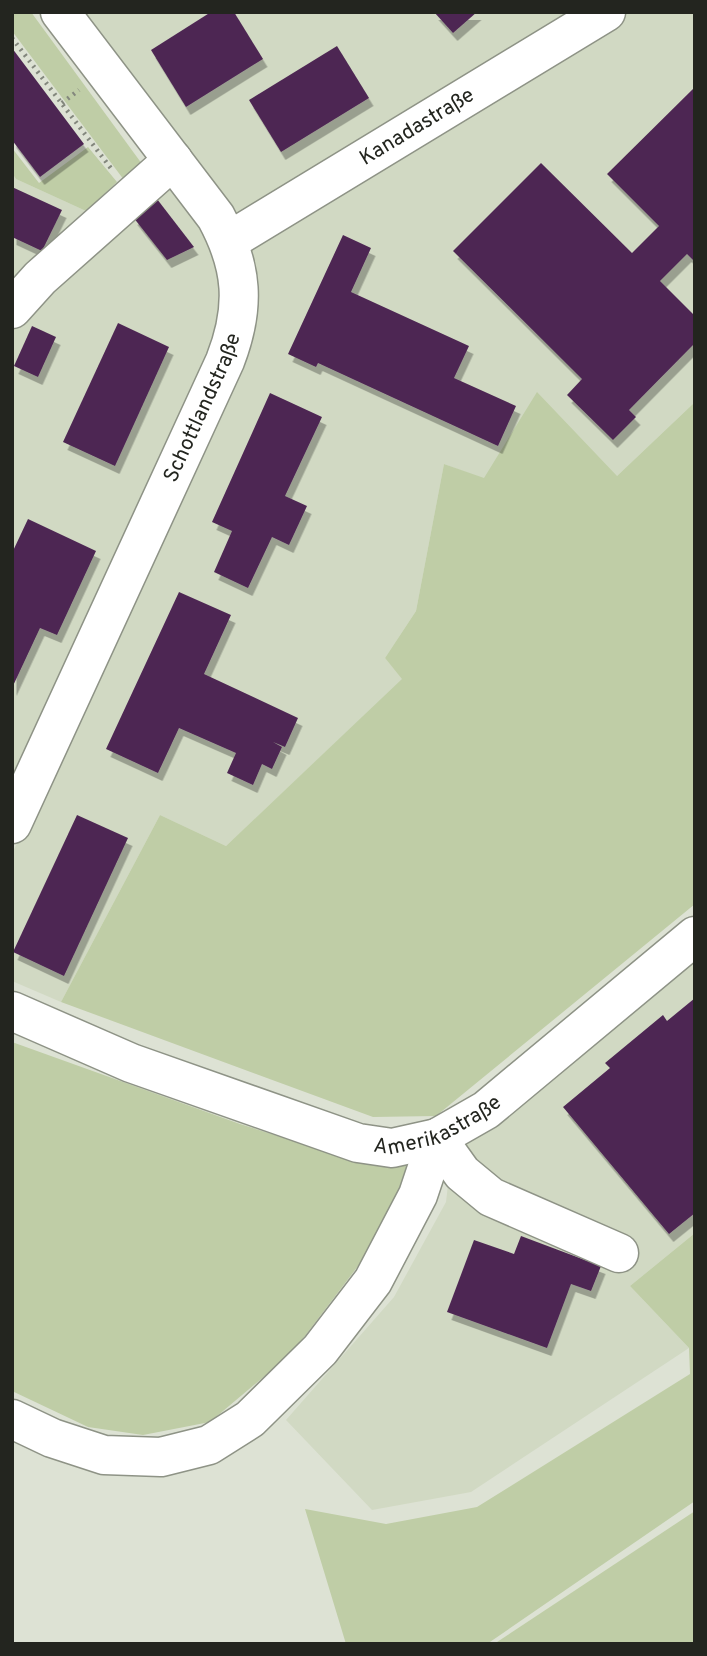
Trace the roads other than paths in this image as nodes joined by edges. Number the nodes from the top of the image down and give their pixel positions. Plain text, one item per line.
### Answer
1 (60, 12) edge
2 (606, 12) edge
3 (173, 160) junction
4 (229, 241) junction
5 (12, 309) edge
6 (12, 824) edge
7 (695, 936) edge
8 (12, 1011) edge
9 (437, 1138) junction
10 (619, 1253) dead end
11 (12, 1419) edge

1 - 3 street, Schottlandstraße
2 - 4 street, Kanadastraße
3 - 4 street, Schottlandstraße
3 - 5 street
4 - 6 street, Schottlandstraße
7 - 9 street, Amerikastraße
8 - 9 street, Amerikastraße
9 - 10 street
9 - 11 street

